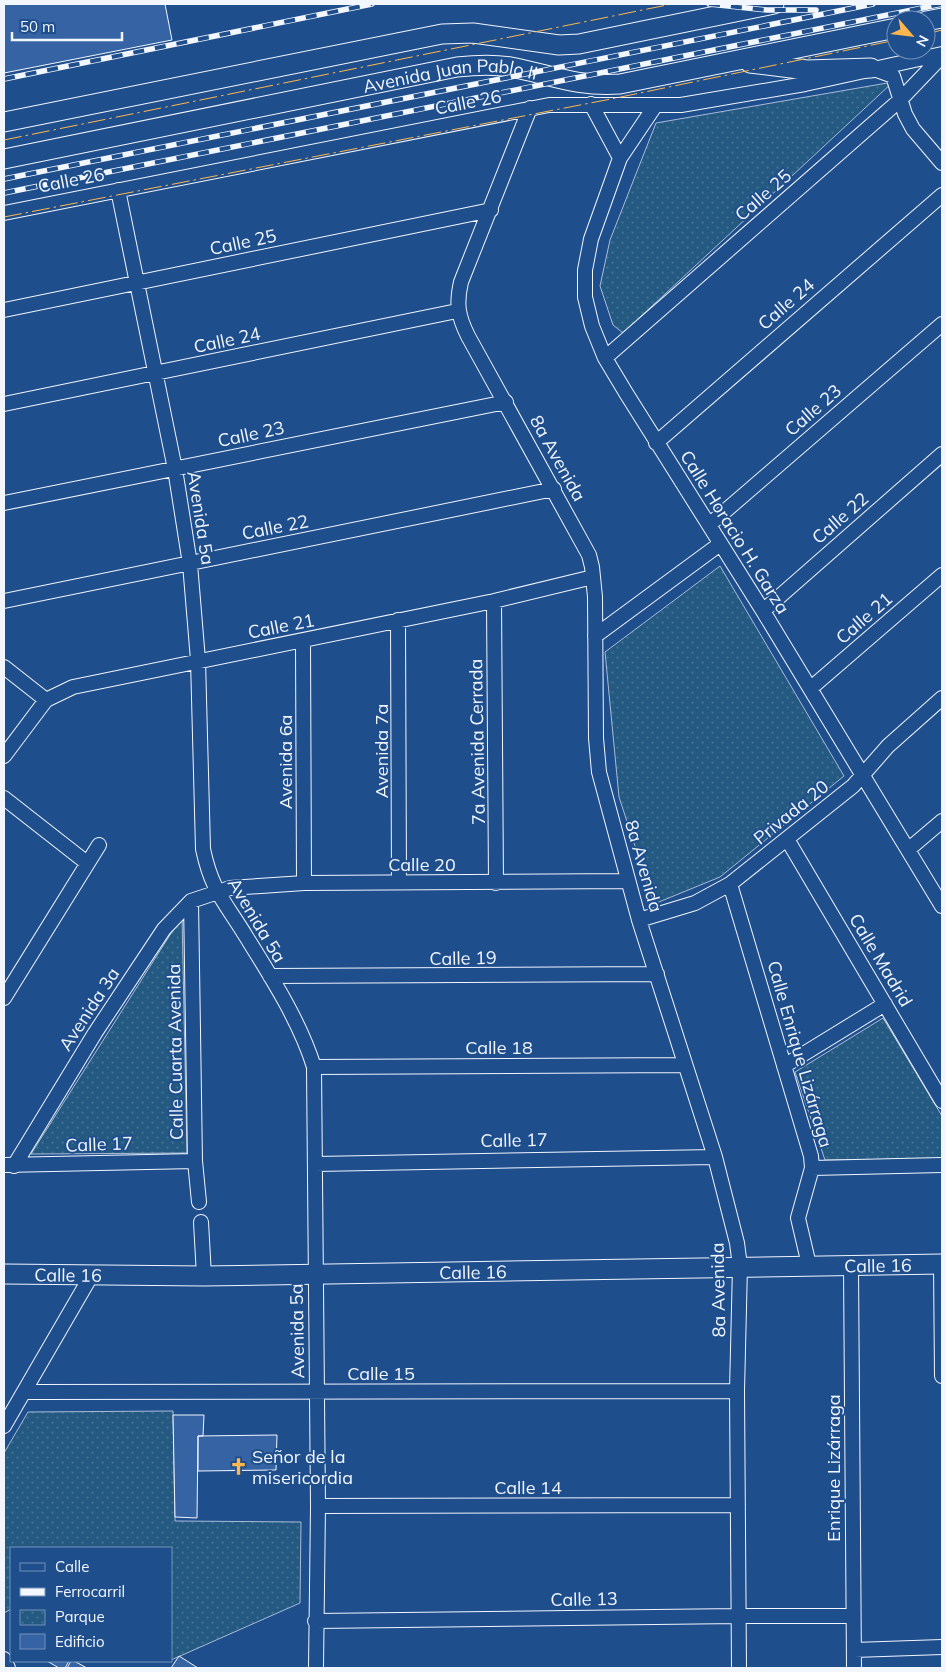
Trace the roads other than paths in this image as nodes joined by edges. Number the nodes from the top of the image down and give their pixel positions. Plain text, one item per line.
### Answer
1 (774, 4) edge
2 (886, 30) edge
3 (942, 55) edge
4 (736, 61) junction
5 (871, 68) junction
6 (900, 100) junction
7 (590, 104) junction
8 (655, 106) junction
9 (530, 108) junction
10 (4, 122) edge
11 (620, 158) junction
12 (4, 159) edge
13 (942, 162) edge
14 (118, 190) junction
15 (942, 195) edge
16 (491, 210) junction
17 (4, 213) edge
18 (136, 284) junction
19 (4, 310) edge
20 (457, 311) junction
21 (942, 324) edge
22 (605, 358) junction
23 (155, 374) junction
24 (506, 402) junction
25 (4, 404) edge
26 (656, 443) junction
27 (942, 454) edge
28 (175, 469) junction
29 (554, 489) junction
30 (4, 503) edge
31 (709, 525) junction
32 (720, 544) junction
33 (190, 564) junction
34 (942, 575) edge
35 (593, 577) junction
36 (494, 601) junction
37 (4, 602) edge
38 (763, 611) junction
39 (398, 620) junction
40 (595, 636) junction
41 (303, 641) junction
42 (198, 660) junction
43 (4, 668) edge
44 (811, 688) junction
45 (942, 698) edge
46 (46, 700) junction
47 (4, 756) edge
48 (864, 775) junction
49 (4, 799) edge
50 (942, 820) edge
51 (787, 839) junction
52 (99, 845) dead end
53 (909, 849) junction
54 (87, 863) junction
55 (628, 881) junction
56 (399, 882) junction
57 (304, 883) junction
58 (496, 883) junction
59 (730, 884) junction
60 (216, 892) junction
61 (191, 901) junction
62 (942, 906) edge
63 (640, 920) junction
64 (657, 974) junction
65 (270, 976) junction
66 (4, 998) edge
67 (885, 1004) junction
68 (684, 1065) junction
69 (784, 1066) junction
70 (314, 1067) junction
71 (942, 1101) edge
72 (715, 1157) junction
73 (195, 1160) junction
74 (315, 1164) junction
75 (942, 1165) edge
76 (9, 1166) edge
77 (812, 1168) junction
78 (199, 1202) dead end
79 (201, 1222) dead end
80 (942, 1264) edge
81 (809, 1265) junction
82 (740, 1266) junction
83 (851, 1267) junction
84 (4, 1274) edge
85 (315, 1274) junction
86 (91, 1276) junction
87 (204, 1276) junction
88 (942, 1376) edge
89 (738, 1391) junction
90 (24, 1392) junction
91 (316, 1392) junction
92 (4, 1426) edge
93 (738, 1505) junction
94 (318, 1506) junction
95 (738, 1616) junction
96 (853, 1616) junction
97 (316, 1621) junction
98 (942, 1647) edge
99 (854, 1650) junction
100 (4, 1659) edge
101 (8, 1668) edge
102 (316, 1668) edge
103 (739, 1668) edge
104 (854, 1668) edge

1 - 10 main road, Avenida Juan Pablo II
2 - 4 main road, Avenida Juan Pablo II
3 - 5 street, Calle 26
3 - 6 street, Calle 25
4 - 5 main road
4 - 12 main road, Avenida Juan Pablo II
5 - 6 street
5 - 8 street, Calle 26
6 - 13 street
6 - 22 street, Calle 25
7 - 8 street, Calle 26
7 - 9 street, Calle 26
7 - 11 street
8 - 11 street, Calle Horacio H. Garza
9 - 14 street, Calle 26
9 - 16 street
11 - 22 street, Calle Horacio H. Garza
14 - 17 street, Calle 26
14 - 18 street, Avenida 5a
15 - 26 street, Calle 24
16 - 18 street, Calle 25
16 - 20 street
18 - 19 street, Calle 25
18 - 23 street, Avenida 5a
20 - 23 street, Calle 24
20 - 24 street, 8a Avenida
21 - 31 street, Calle 23
22 - 26 street, Calle Horacio H. Garza
23 - 25 street, Calle 24
23 - 28 street, Avenida 5a
24 - 28 street, Calle 23
24 - 29 street, 8a Avenida
26 - 31 street, Calle Horacio H. Garza
27 - 38 street, Calle 22
28 - 30 street, Calle 23
28 - 33 street, Avenida 5a
29 - 33 street, Calle 22
29 - 35 street, 8a Avenida
31 - 32 street, Calle Horacio H. Garza
32 - 38 street, Calle Horacio H. Garza
32 - 40 street
33 - 37 street, Calle 22
33 - 42 street, Avenida 5a
34 - 44 street, Calle 21
35 - 36 street, Calle 21
35 - 40 street, 8a Avenida
36 - 39 street, Calle 21
36 - 58 street, 7a Avenida Cerrada
38 - 44 street, Calle Horacio H. Garza
39 - 41 street, Calle 21
39 - 56 street, Avenida 7a
40 - 55 street, 8a Avenida
41 - 42 street, Calle 21
41 - 57 street, Avenida 6a
42 - 46 street, Calle 21
42 - 60 street, Avenida 5a
43 - 46 street
44 - 48 street, Calle Horacio H. Garza
45 - 48 street, Privada 20
46 - 47 street, Calle 21
48 - 51 street, Privada 20
48 - 53 street, Calle Horacio H. Garza
49 - 54 street
50 - 53 street
51 - 59 street, Privada 20
51 - 67 street, Calle Madrid
52 - 54 street
53 - 62 street, Calle Horacio H. Garza
54 - 66 street
55 - 58 street, Calle 20
55 - 63 street, 8a Avenida
56 - 57 street, Calle 20
56 - 58 street, Calle 20
57 - 60 street, Calle 20
59 - 63 street, Privada 20
59 - 69 street, Calle Enrique Lizárraga
60 - 61 street, Avenida 3a
60 - 65 street, Avenida 5a
61 - 73 street, Calle Cuarta Avenida
61 - 76 street, Avenida 3a
63 - 64 street, 8a Avenida
64 - 65 street, Calle 19
64 - 68 street, 8a Avenida
65 - 70 street, Avenida 5a
67 - 69 street
67 - 71 street, Calle Madrid
68 - 70 street, Calle 18
68 - 72 street, 8a Avenida
69 - 77 street, Calle Enrique Lizárraga
70 - 74 street, Avenida 5a
72 - 74 street, Calle 17
72 - 82 street, 8a Avenida
73 - 76 street, Calle 17
73 - 78 street, Calle Cuarta Avenida
74 - 85 street, Avenida 5a
75 - 77 street
77 - 81 street, Calle Enrique Lizárraga
79 - 87 street
80 - 83 main road, Calle 16
80 - 88 street
81 - 82 main road, Calle 16
81 - 83 main road, Calle 16
82 - 85 main road, Calle 16
82 - 89 street, 8a Avenida
83 - 96 street, Enrique Lizárraga
84 - 86 main road, Calle 16
85 - 87 main road, Calle 16
85 - 91 street, Avenida 5a
86 - 87 main road, Calle 16
86 - 90 street
89 - 91 street, Calle 15
89 - 93 street, 8a Avenida
90 - 91 street, Calle 15
90 - 92 street
91 - 94 street, Avenida 5a
93 - 94 street, Calle 14
93 - 95 street, 8a Avenida
94 - 97 street, Avenida 5a
95 - 96 street, Calle 13
95 - 97 street, Calle 13
95 - 103 street, 8a Avenida
96 - 99 street, Enrique Lizárraga
97 - 102 street, Avenida 5a
98 - 99 street
99 - 104 street, Enrique Lizárraga
100 - 101 street

